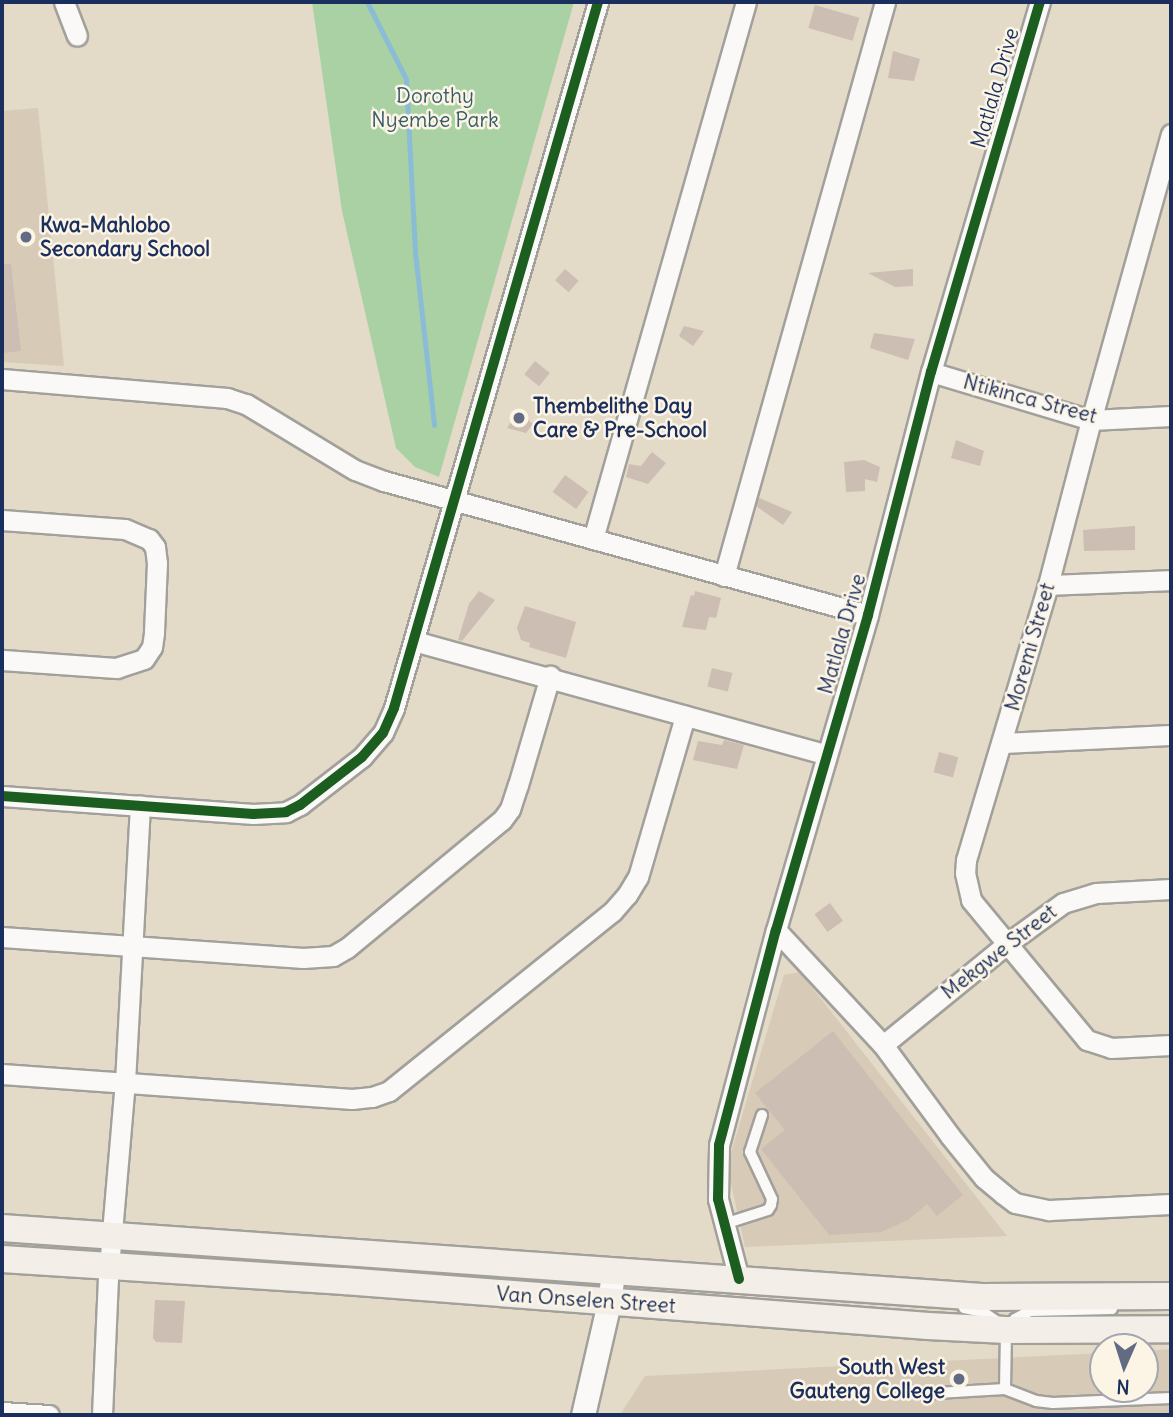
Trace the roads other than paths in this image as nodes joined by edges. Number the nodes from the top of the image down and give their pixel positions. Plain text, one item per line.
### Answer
1 (64, 2) edge
2 (598, 2) edge
3 (746, 2) edge
4 (886, 2) edge
5 (1040, 2) edge
6 (76, 36) dead end
7 (1171, 134) edge
8 (931, 372) junction
9 (2, 379) edge
10 (1171, 416) edge
11 (1091, 419) junction
12 (455, 499) junction
13 (2, 520) edge
14 (593, 539) junction
15 (724, 576) junction
16 (1171, 580) edge
17 (1048, 585) junction
18 (868, 615) junction
19 (414, 641) junction
20 (2, 660) edge
21 (550, 676) junction
22 (685, 716) junction
23 (1171, 735) edge
24 (1002, 743) junction
25 (827, 755) junction
26 (2, 796) edge
27 (140, 806) junction
28 (1171, 889) edge
29 (776, 930) junction
30 (2, 937) edge
31 (1007, 943) junction
32 (133, 946) junction
33 (883, 1045) junction
34 (1171, 1045) edge
35 (2, 1074) edge
36 (125, 1082) junction
37 (762, 1115) dead end
38 (1171, 1204) edge
39 (724, 1224) junction
40 (2, 1228) edge
41 (112, 1237) junction
42 (2, 1259) edge
43 (109, 1266) junction
44 (613, 1273) junction
45 (739, 1279) junction
46 (837, 1287) junction
47 (1171, 1298) edge
48 (609, 1302) junction
49 (1171, 1329) edge
50 (1006, 1330) junction
51 (1005, 1389) junction
52 (920, 1394) dead end
53 (1171, 1398) edge
54 (2, 1412) edge
55 (49, 1415) edge
56 (102, 1415) edge
57 (583, 1415) edge

1 - 6 street
2 - 12 street
3 - 14 street
4 - 15 street
5 - 8 street, Matlala Drive
7 - 11 street, Moremi Street
8 - 11 street, Ntikinca Street
8 - 18 street, Matlala Drive
9 - 12 street
10 - 11 street, Ntikinca Street
11 - 17 street, Moremi Street
12 - 14 street
12 - 19 street
13 - 20 street
14 - 15 street
15 - 18 street
16 - 17 street
17 - 24 street, Moremi Street
18 - 25 street, Matlala Drive
19 - 21 street
19 - 27 street
21 - 22 street
21 - 32 street
22 - 25 street
22 - 36 street
23 - 24 street
24 - 31 street, Moremi Street
25 - 29 street, Matlala Drive
26 - 27 street
27 - 32 street
28 - 31 street, Mekgwe Street
29 - 33 street
29 - 39 street, Matlala Drive
30 - 32 street
31 - 33 street, Mekgwe Street
31 - 34 street, Moremi Street
32 - 36 street
33 - 38 street
35 - 36 street
36 - 41 street
37 - 39 lane
39 - 45 street, Matlala Drive
40 - 41 main road, Van Onselen Street
41 - 43 street
41 - 44 main road, Van Onselen Street
42 - 43 main road, Van Onselen Street
43 - 48 main road, Van Onselen Street
43 - 56 street
44 - 45 main road, Van Onselen Street
44 - 48 street
45 - 46 main road, Van Onselen Street
46 - 47 main road, Van Onselen Street
46 - 50 lane
47 - 50 lane
48 - 50 main road, Van Onselen Street
48 - 57 street
49 - 50 main road, Van Onselen Street
50 - 51 lane
51 - 52 lane
51 - 53 lane
54 - 55 street

